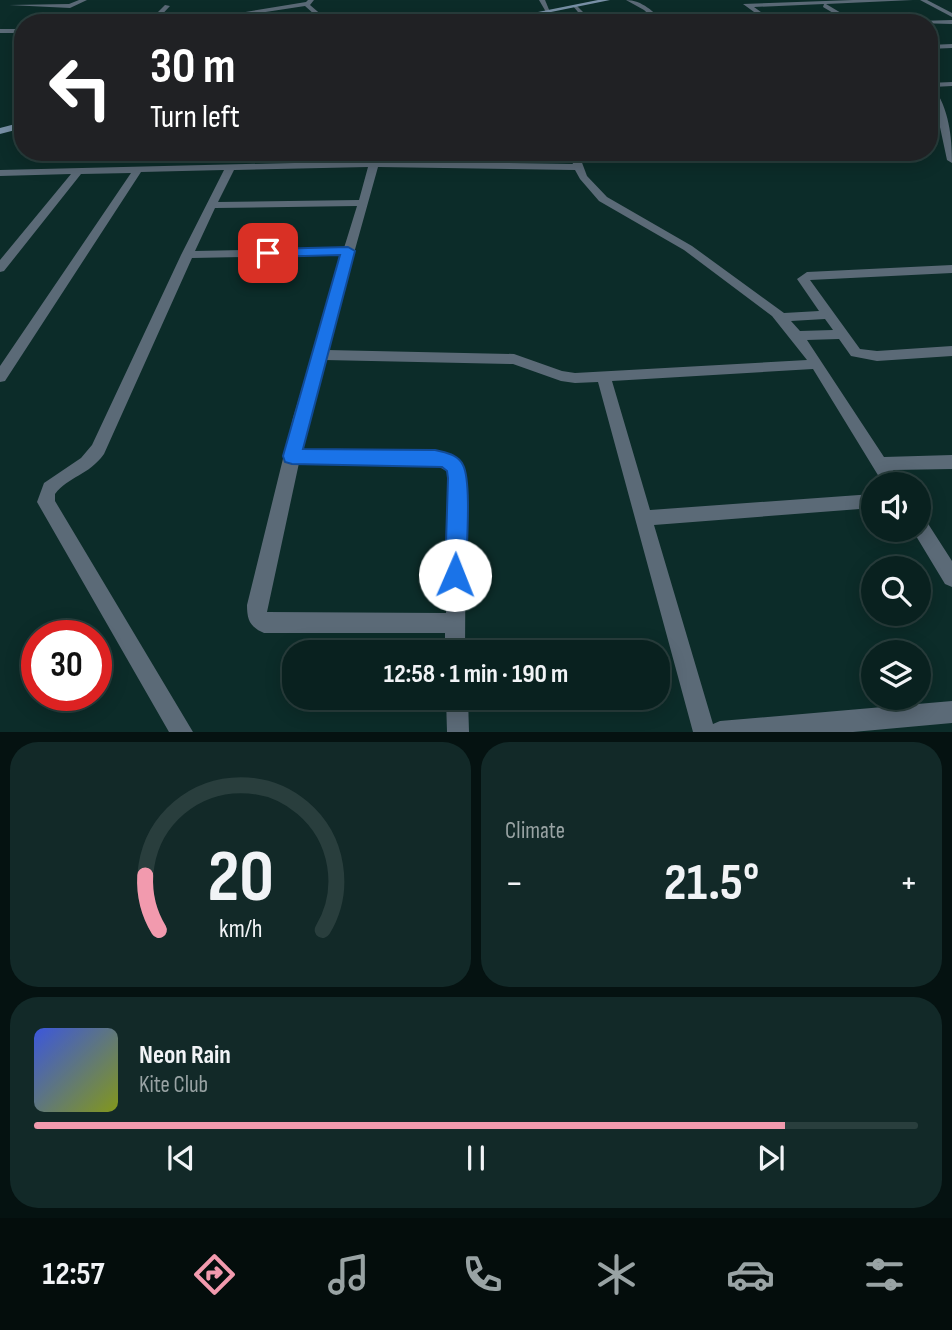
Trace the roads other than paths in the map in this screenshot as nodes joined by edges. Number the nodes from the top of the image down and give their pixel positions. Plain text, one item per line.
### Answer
1 (51, 0) edge
2 (84, 0) edge
3 (542, 0) edge
4 (607, 0) edge
5 (629, 0) edge
6 (738, 0) edge
7 (910, 0) edge
8 (923, 0) edge
9 (308, 2) edge
10 (807, 2) edge
11 (10, 5) edge
12 (41, 5) junction
13 (747, 5) junction
14 (167, 6) dead end
15 (575, 6) junction
16 (218, 7) dead end
17 (548, 11) junction
18 (159, 14) edge
19 (214, 14) edge
20 (243, 14) edge
21 (533, 14) edge
22 (583, 14) edge
23 (652, 14) edge
24 (760, 14) edge
25 (841, 14) edge
26 (952, 15) edge
27 (938, 99) edge
28 (952, 160) edge
29 (576, 161) edge
30 (374, 164) junction
31 (231, 166) junction
32 (578, 167) junction
33 (139, 168) junction
34 (79, 170) junction
35 (0, 173) edge
36 (361, 203) junction
37 (211, 205) junction
38 (348, 251) junction
39 (187, 255) junction
40 (0, 268) edge
41 (952, 268) edge
42 (828, 315) junction
43 (782, 317) junction
44 (842, 334) junction
45 (797, 336) junction
46 (952, 351) edge
47 (319, 355) junction
48 (817, 364) junction
49 (0, 377) edge
50 (604, 378) junction
51 (292, 456) junction
52 (952, 462) edge
53 (881, 464) junction
54 (886, 472) edge
55 (861, 502) edge
56 (644, 518) junction
57 (930, 542) edge
58 (952, 578) edge
59 (454, 623) junction
60 (455, 640) edge
61 (457, 710) edge
62 (952, 712) edge
63 (182, 732) edge
64 (458, 732) edge
65 (704, 732) edge
66 (720, 732) edge

1 - 12 street
2 - 12 street
3 - 17 street
4 - 15 street
5 - 23 street
6 - 13 street
7 - 10 street
8 - 26 street
9 - 20 street
10 - 13 street
10 - 25 street
11 - 12 street
13 - 24 street
14 - 18 street
15 - 17 street
15 - 22 street
16 - 19 street
17 - 21 street
27 - 28 street
29 - 32 street
30 - 31 street
30 - 32 street
30 - 36 street
31 - 33 street
31 - 37 street
32 - 43 street
33 - 34 street
33 - 49 street
34 - 35 street
34 - 40 street
36 - 37 street
36 - 38 street
37 - 39 street
38 - 39 street
38 - 47 street
39 - 63 street
41 - 42 street
42 - 43 street
42 - 44 street
43 - 45 street
44 - 45 street
44 - 46 street
45 - 48 street
47 - 50 street
47 - 51 street
48 - 50 street
48 - 53 street
50 - 56 street
51 - 59 street
51 - 59 street
52 - 53 street
53 - 54 street
55 - 56 street
56 - 65 street
57 - 58 street
59 - 60 street
61 - 64 street
62 - 66 street

